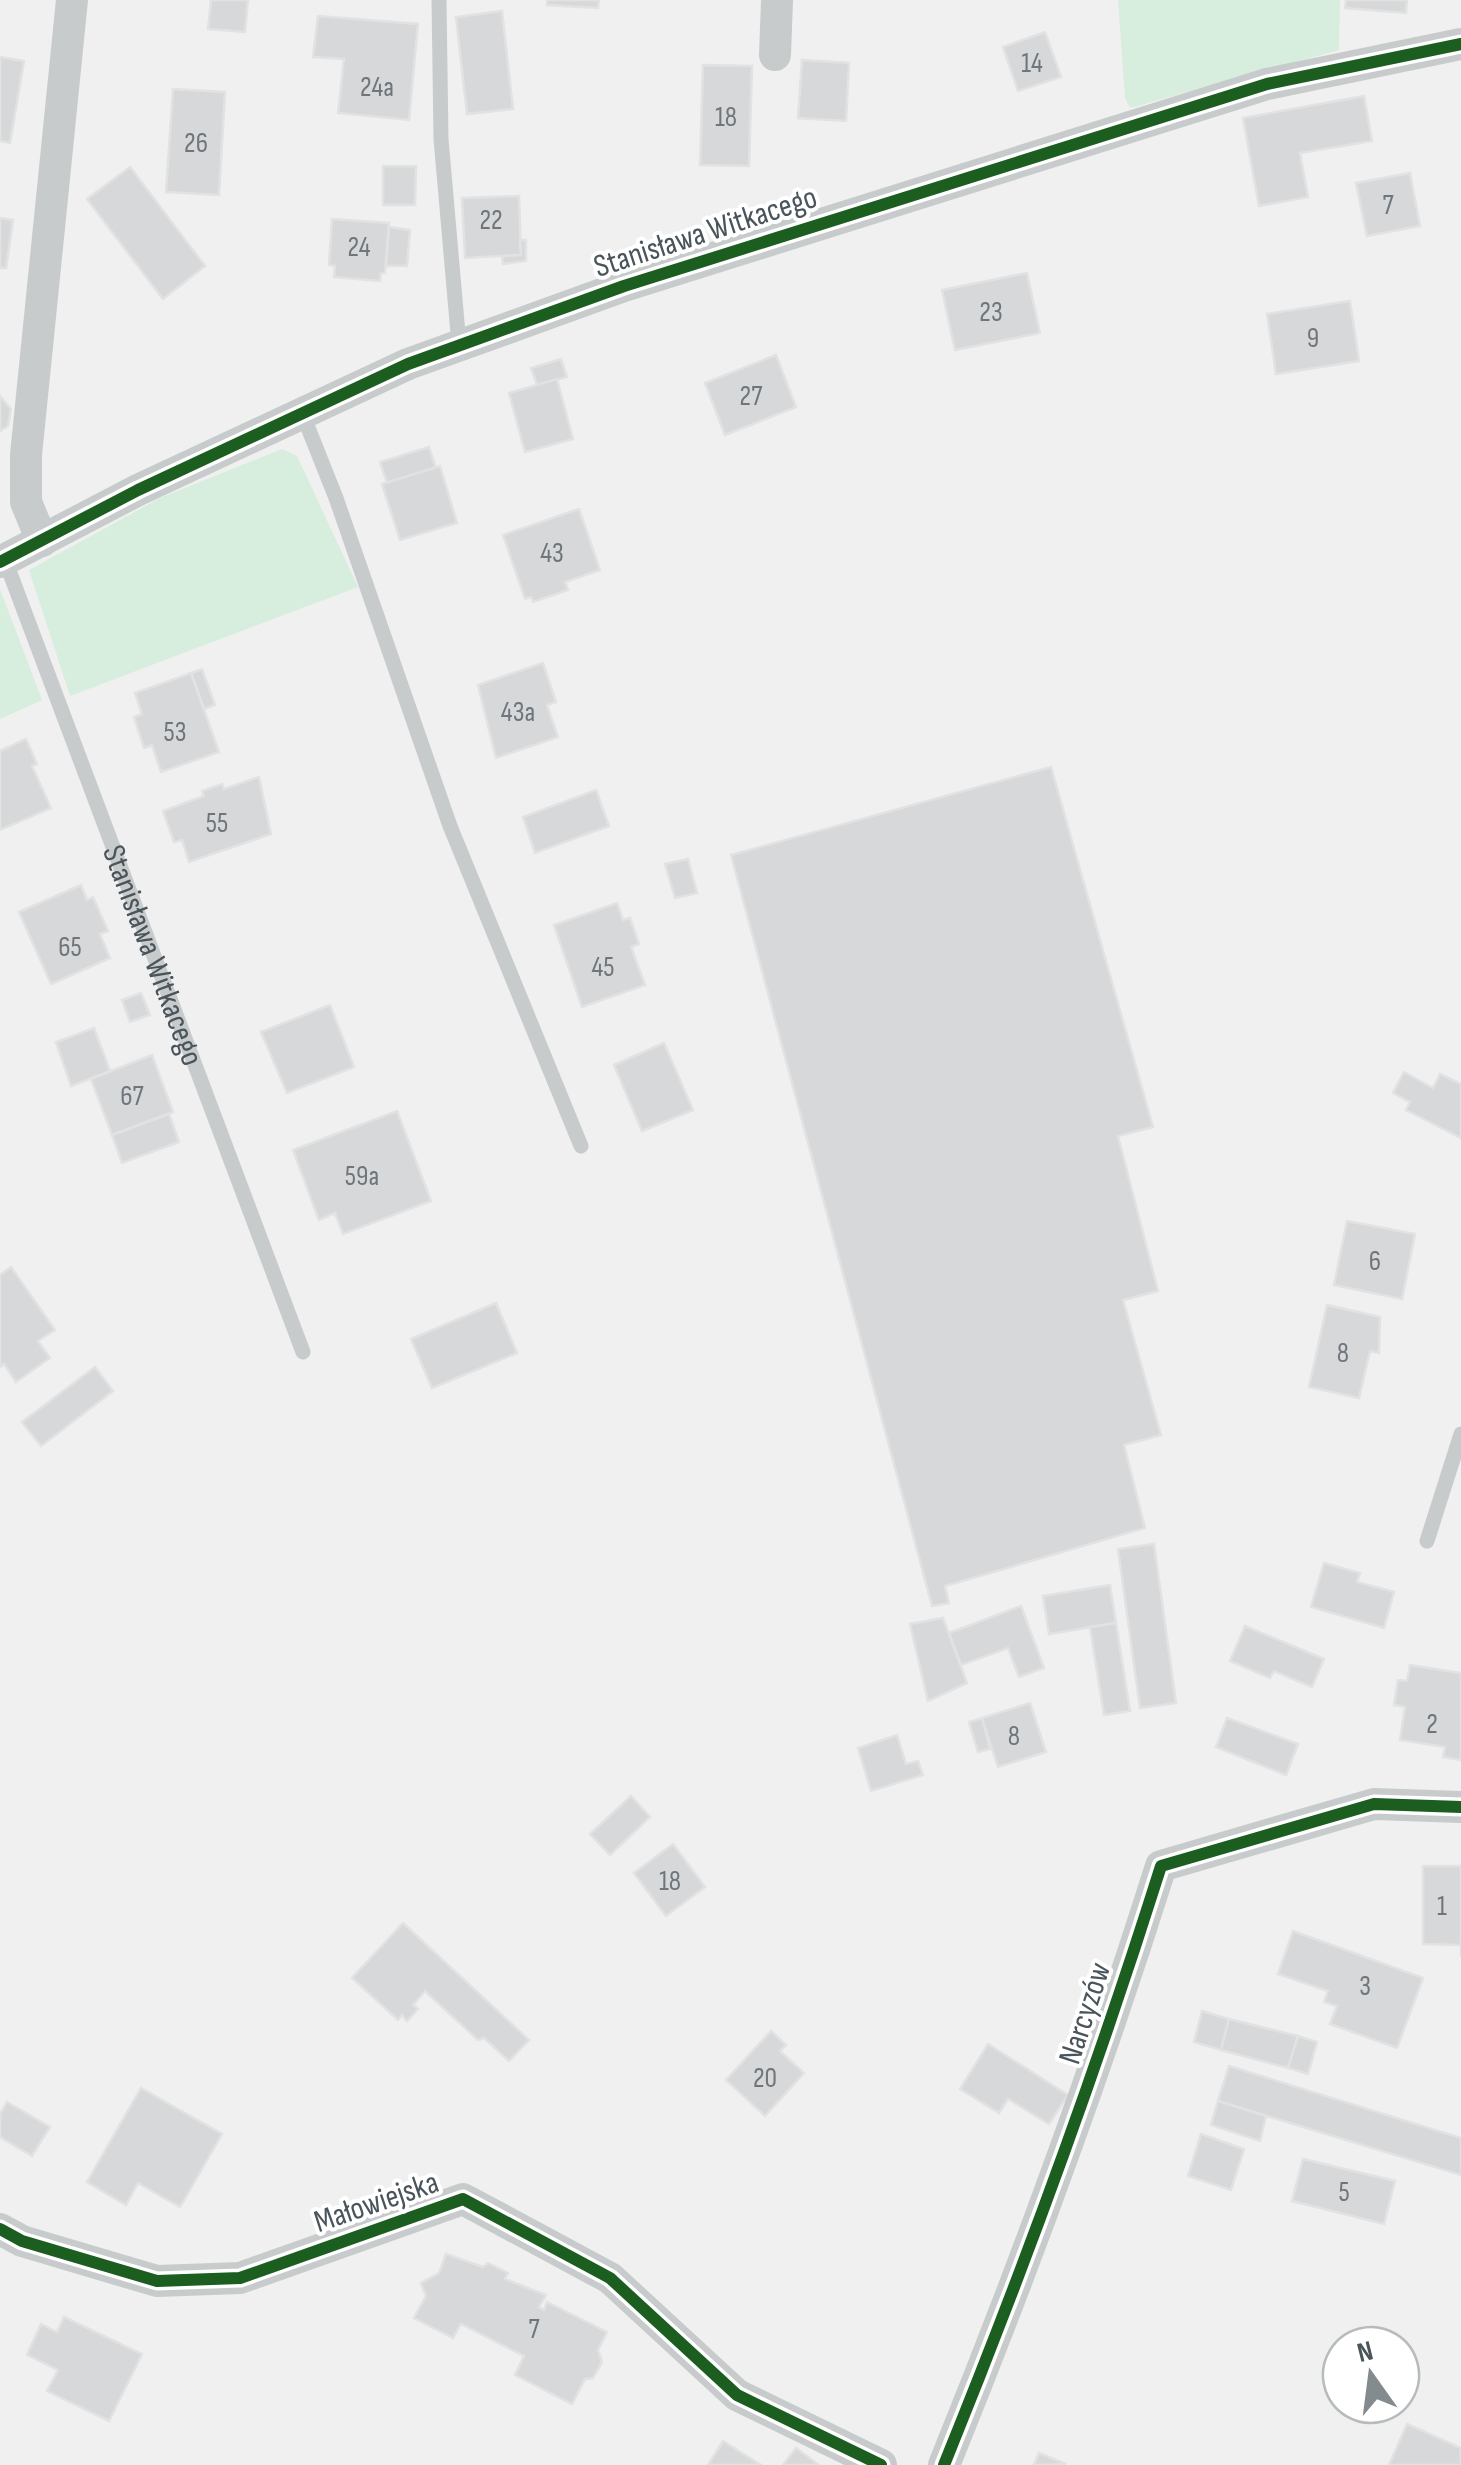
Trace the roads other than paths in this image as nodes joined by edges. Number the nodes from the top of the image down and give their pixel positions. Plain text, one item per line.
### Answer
1 (72, 0) edge
2 (438, 0) edge
3 (777, 0) edge
4 (1461, 44) edge
5 (775, 55) dead end
6 (459, 345) junction
7 (302, 415) junction
8 (42, 540) junction
9 (2, 561) edge
10 (581, 1146) dead end
11 (303, 1352) dead end
12 (1461, 1434) edge
13 (1427, 1540) dead end
14 (1461, 1806) edge
15 (0, 2229) edge
16 (881, 2465) edge
17 (944, 2465) edge

1 - 8 street
2 - 6 lane
3 - 5 street
4 - 6 street, Stanisława Witkacego
6 - 7 street, Stanisława Witkacego
7 - 8 street, Stanisława Witkacego
7 - 10 lane
8 - 9 street, Stanisława Witkacego
9 - 11 lane, Stanisława Witkacego
12 - 13 lane
14 - 17 street, Narcyzów
15 - 16 street, Małowiejska

